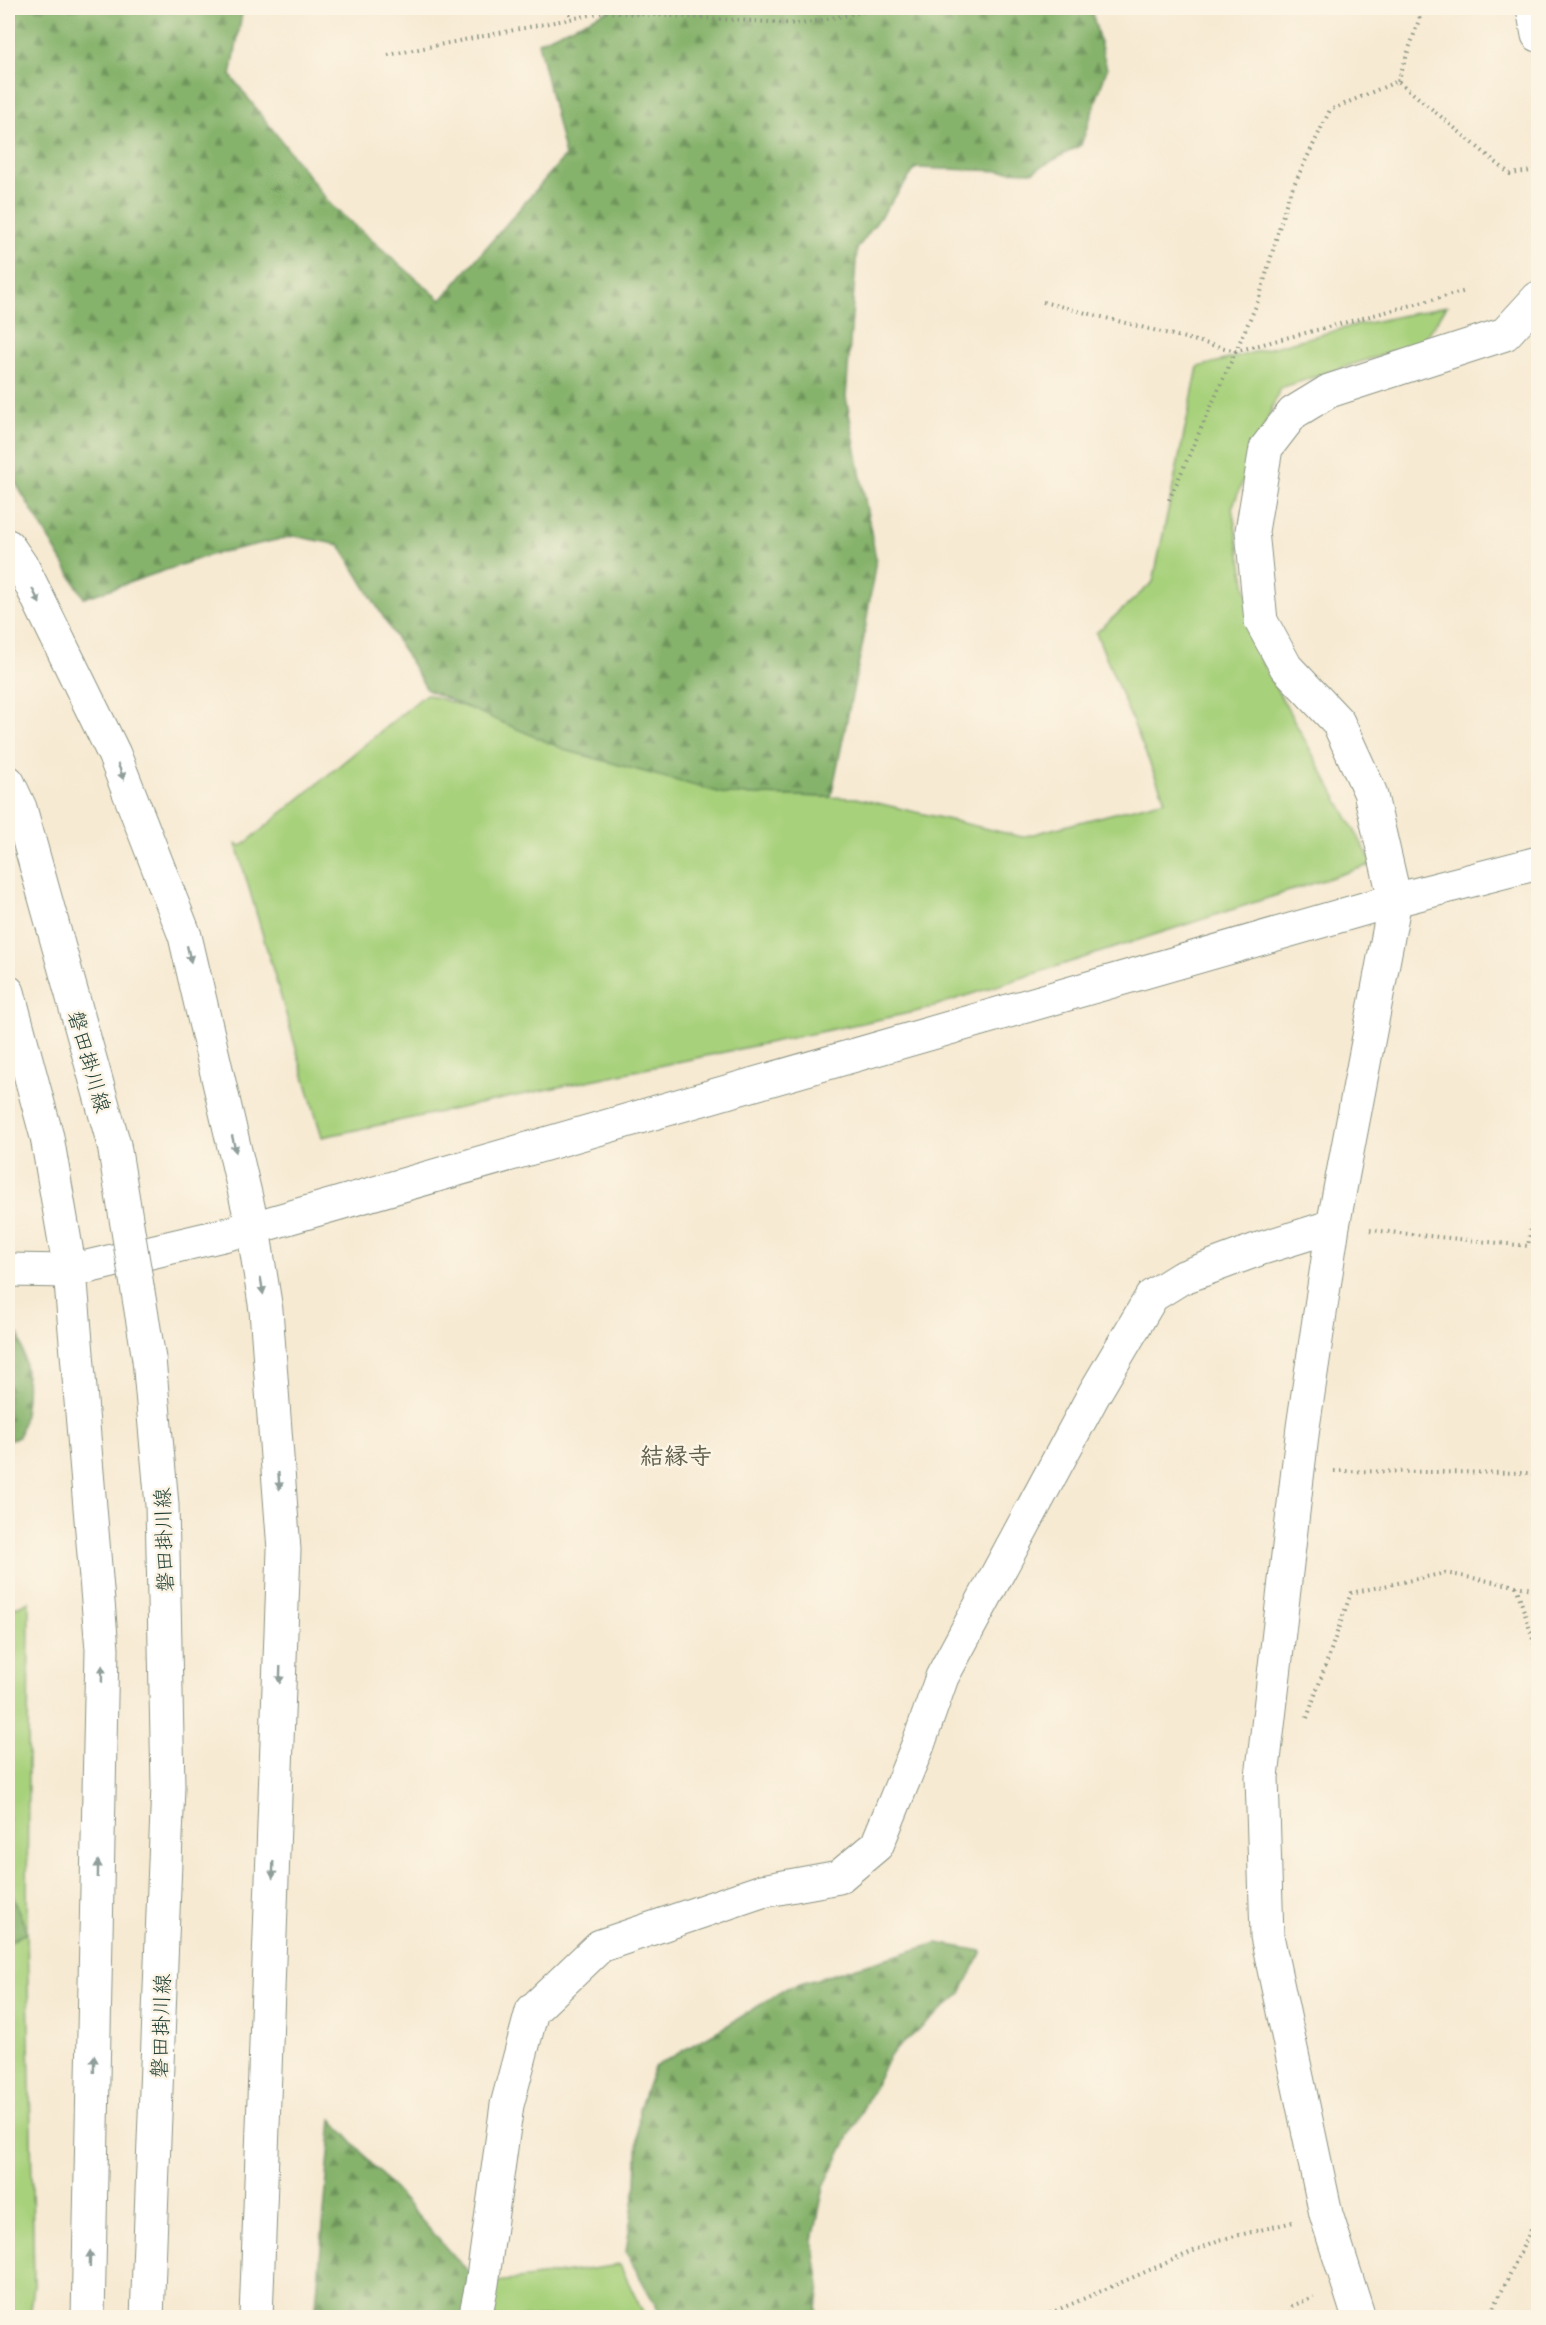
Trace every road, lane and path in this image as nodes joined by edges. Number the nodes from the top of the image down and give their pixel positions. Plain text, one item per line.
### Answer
1 (567, 8) edge
2 (883, 8) edge
3 (1423, 8) edge
4 (1533, 8) edge
5 (572, 18) junction
6 (1539, 35) edge
7 (388, 56) dead end
8 (1398, 81) junction
9 (1539, 170) edge
10 (1466, 291) dead end
11 (1539, 298) edge
12 (1043, 302) dead end
13 (1236, 351) junction
14 (1169, 500) dead end
15 (8, 546) edge
16 (8, 782) edge
17 (1539, 863) edge
18 (1395, 900) junction
19 (8, 992) edge
20 (1539, 1186) edge
21 (1333, 1226) junction
22 (254, 1228) junction
23 (8, 1270) edge
24 (70, 1271) junction
25 (1297, 1470) junction
26 (1539, 1476) edge
27 (1516, 1586) junction
28 (1539, 1590) edge
29 (1539, 1655) edge
30 (1304, 1727) dead end
31 (1326, 2214) junction
32 (1539, 2215) edge
33 (88, 2318) edge
34 (147, 2318) edge
35 (256, 2318) edge
36 (475, 2318) edge
37 (1039, 2318) edge
38 (1359, 2318) edge
39 (1489, 2318) edge

1 - 5 path
2 - 5 path
3 - 8 path
4 - 6 street
5 - 7 path
8 - 9 path
8 - 13 path
10 - 13 path
11 - 18 street
12 - 13 path
13 - 14 path
15 -> 22 street
16 - 34 street, 磐田掛川線, bridge
17 - 18 street
18 - 21 street
18 - 22 street
19 - 24 street
20 - 21 path
21 - 25 street
21 - 36 street
22 - 24 street
22 -> 35 street
23 - 24 street
33 -> 24 street
25 - 26 path
25 - 31 street
27 - 28 path
27 - 29 path
27 - 30 path
31 - 37 path
31 - 38 street
32 - 39 path

